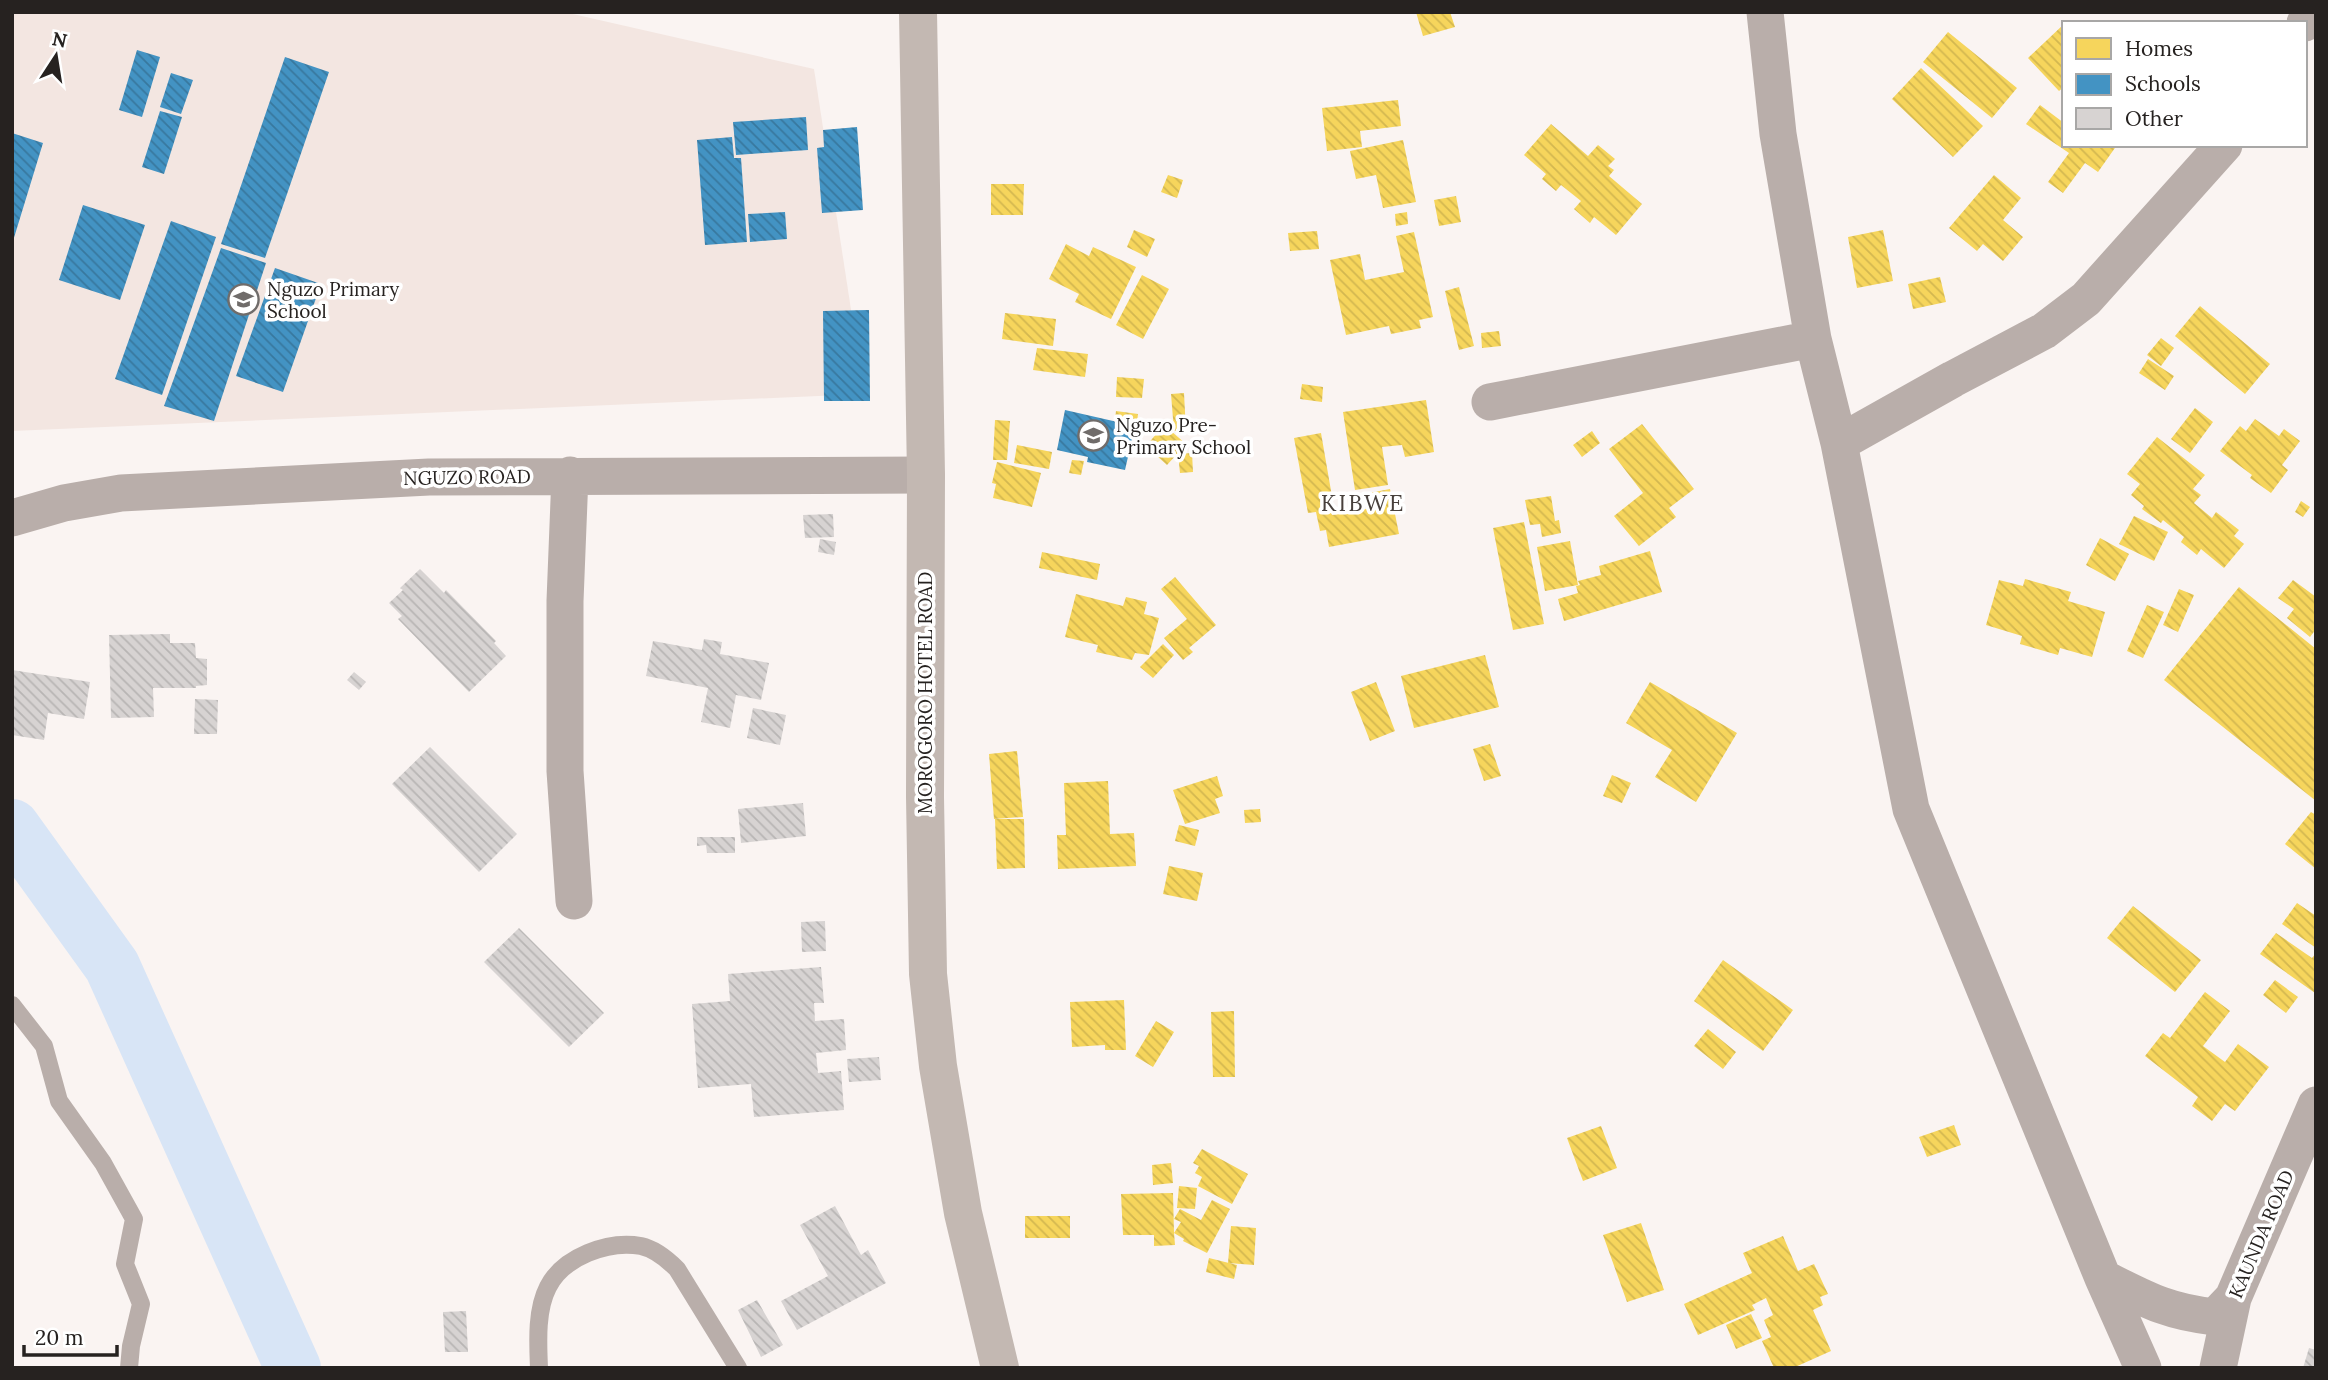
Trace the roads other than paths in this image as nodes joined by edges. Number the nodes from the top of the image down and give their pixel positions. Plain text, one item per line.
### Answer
1 (918, 12) edge
2 (1765, 12) edge
3 (2222, 147) edge
4 (1813, 339) junction
5 (1490, 402) dead end
6 (1839, 443) junction
7 (570, 475) junction
8 (926, 475) junction
9 (12, 518) edge
10 (574, 901) dead end
11 (12, 1005) edge
12 (2316, 1105) edge
13 (2103, 1278) junction
14 (2233, 1298) junction
15 (129, 1368) edge
16 (539, 1368) edge
17 (738, 1368) edge
18 (1000, 1368) edge
19 (2143, 1368) edge
20 (2218, 1368) edge

1 - 8 street, MOROGORO HOTEL ROAD
2 - 4 street
3 - 6 street
4 - 5 street
4 - 6 street
6 - 13 street
7 - 8 street, NGUZO ROAD
7 - 9 street, NGUZO ROAD
7 - 10 street
8 - 18 street, MOROGORO HOTEL ROAD
11 - 15 lane
12 - 14 street, KAUNDA ROAD
13 - 14 street
13 - 19 street
14 - 20 street, KAUNDA ROAD
16 - 17 lane

